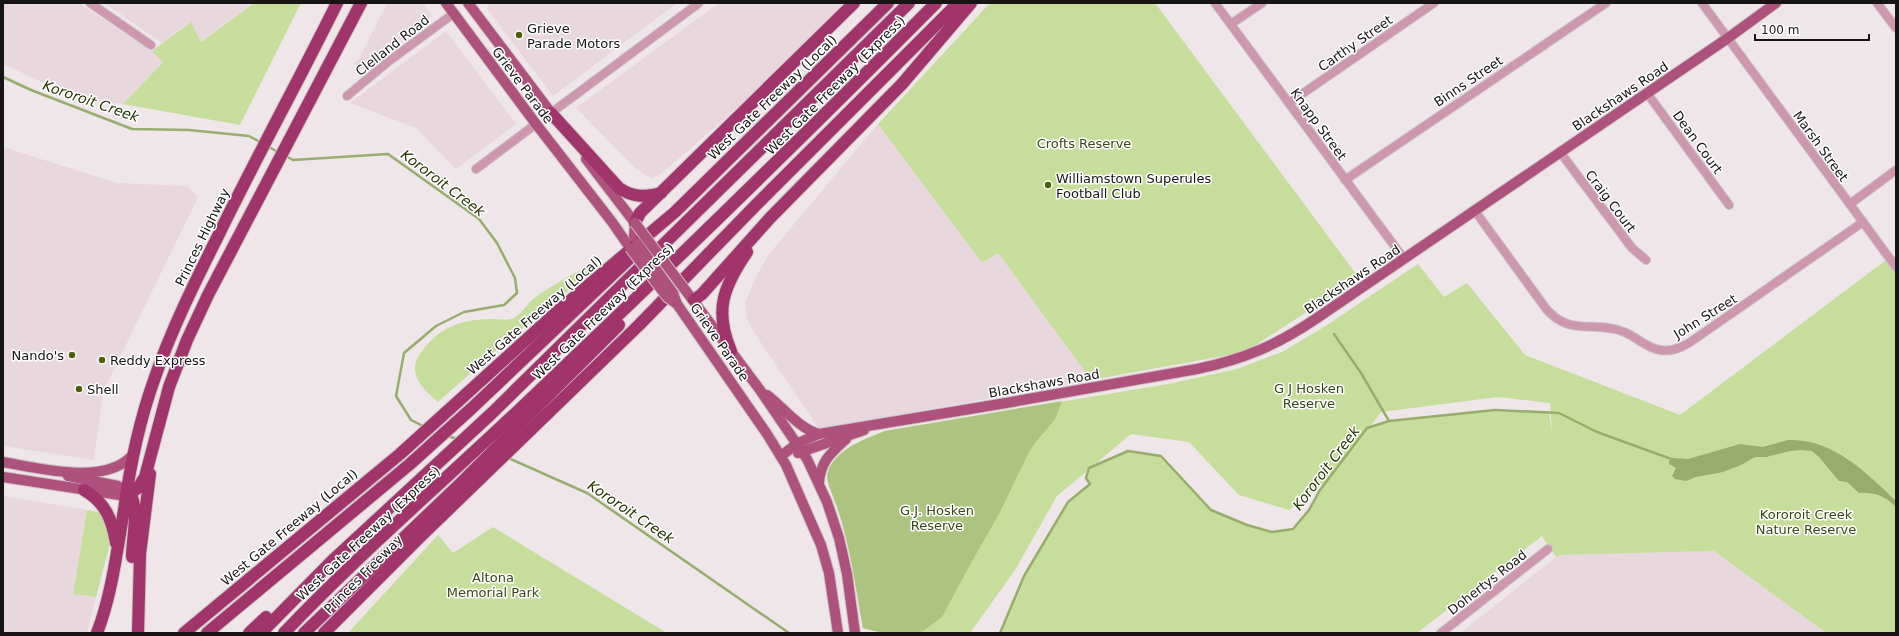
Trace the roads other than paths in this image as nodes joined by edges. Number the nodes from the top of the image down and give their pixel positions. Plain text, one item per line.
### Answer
1 (90, 3) edge
2 (337, 3) edge
3 (360, 3) edge
4 (443, 3) edge
5 (446, 3) edge
6 (468, 3) edge
7 (699, 3) edge
8 (854, 3) edge
9 (888, 3) edge
10 (909, 3) edge
11 (936, 3) edge
12 (958, 3) edge
13 (971, 3) edge
14 (1215, 3) edge
15 (1262, 3) edge
16 (1434, 3) edge
17 (1606, 3) edge
18 (1702, 3) edge
19 (1776, 3) edge
20 (1877, 3) edge
21 (453, 14) junction
22 (1231, 24) junction
23 (1896, 28) edge
24 (1728, 38) junction
25 (151, 45) dead end
26 (1647, 93) junction
27 (347, 96) dead end
28 (1289, 103) junction
29 (551, 113) junction
30 (536, 124) junction
31 (1560, 152) junction
32 (476, 169) dead end
33 (1896, 170) edge
34 (1345, 180) junction
35 (661, 193) junction
36 (1850, 204) junction
37 (1729, 205) dead end
38 (1475, 211) junction
39 (675, 212) junction
40 (770, 218) junction
41 (1863, 222) junction
42 (635, 224) junction
43 (634, 246) junction
44 (1404, 259) junction
45 (1646, 260) dead end
46 (1896, 267) edge
47 (690, 296) junction
48 (677, 304) junction
49 (731, 351) junction
50 (169, 386) junction
51 (760, 390) junction
52 (150, 391) junction
53 (514, 423) junction
54 (879, 425) junction
55 (819, 434) junction
56 (848, 436) junction
57 (152, 445) junction
58 (801, 447) junction
59 (134, 453) junction
60 (781, 456) junction
61 (3, 462) edge
62 (55, 471) junction
63 (3, 477) edge
64 (819, 482) junction
65 (467, 485) junction
66 (84, 490) junction
67 (128, 493) junction
68 (421, 536) junction
69 (1548, 549) dead end
70 (117, 550) junction
71 (332, 561) junction
72 (138, 608) junction
73 (97, 633) edge
74 (138, 633) edge
75 (184, 633) edge
76 (207, 633) edge
77 (249, 633) edge
78 (261, 633) edge
79 (284, 633) edge
80 (304, 633) edge
81 (312, 633) edge
82 (324, 633) edge
83 (838, 633) edge
84 (855, 633) edge
85 (1440, 633) edge

1 - 25 street
2 - 52 highway, Princes Highway
3 - 50 highway
4 - 21 main road
5 - 21 main road, Grieve Parade
6 - 21 main road
6 - 29 main road, Grieve Parade
7 - 29 street
8 - 35 highway
9 - 39 highway, West Gate Freeway (Local)
10 - 71 highway, West Gate Freeway (Express)
11 - 53 highway, West Gate Freeway (Express)
12 - 65 highway
13 - 40 highway
14 - 22 street, Knapp Street
15 - 22 street
16 - 28 street, Carthy Street
17 - 34 street, Binns Street
18 - 24 street, Marsh Street
19 - 24 main road, Blackshaws Road
20 - 23 street
21 - 27 street, Clelland Road
21 - 30 main road, Grieve Parade
22 - 28 street, Knapp Street
24 - 26 main road, Blackshaws Road
24 - 36 street, Marsh Street
26 - 31 main road, Blackshaws Road
26 - 37 street, Dean Court
28 - 34 street, Knapp Street
29 - 30 main road
29 - 35 highway
29 - 42 main road, Grieve Parade
30 - 32 street
30 - 43 main road, Grieve Parade
31 - 38 main road, Blackshaws Road
31 - 45 street, Craig Court
33 - 36 street
34 - 44 street, Knapp Street
35 - 42 highway
36 - 41 street, Marsh Street
38 - 41 street, John Street
38 - 44 main road, Blackshaws Road
39 - 75 highway, West Gate Freeway (Local)
39 - 76 highway
40 - 47 highway
40 - 49 highway
41 - 46 street, Marsh Street
42 - 43 main road
42 - 47 main road, Grieve Parade, bridge
43 - 48 main road, Grieve Parade, bridge
44 - 54 main road, Blackshaws Road
47 - 48 main road
47 - 49 main road, Grieve Parade
48 - 60 main road, Grieve Parade
49 - 51 main road, Grieve Parade
50 - 52 highway
50 - 57 highway
51 - 55 main road
51 - 58 main road, Grieve Parade
52 - 59 highway, Princes Highway
53 - 65 highway
53 - 79 highway, West Gate Freeway (Express)
54 - 55 main road, Blackshaws Road
54 - 56 main road, Blackshaws Road
55 - 58 main road, Blackshaws Road
56 - 58 main road, Blackshaws Road
56 - 64 main road
57 - 67 highway
57 - 72 highway
58 - 60 main road
58 - 64 main road, Grieve Parade
59 - 62 main road
59 - 67 highway, Princes Highway
60 - 83 main road, Grieve Parade
61 - 62 main road
62 - 67 main road
63 - 66 main road
64 - 84 main road, Grieve Parade
65 - 68 highway
65 - 80 highway
66 - 67 main road
66 - 70 highway
67 - 70 highway, Princes Highway
67 - 72 highway
68 - 81 highway
68 - 82 highway, Princes Freeway
69 - 85 street, Dohertys Road
70 - 73 highway, Princes Highway
71 - 77 highway
71 - 78 highway, West Gate Freeway (Express)
72 - 74 highway

